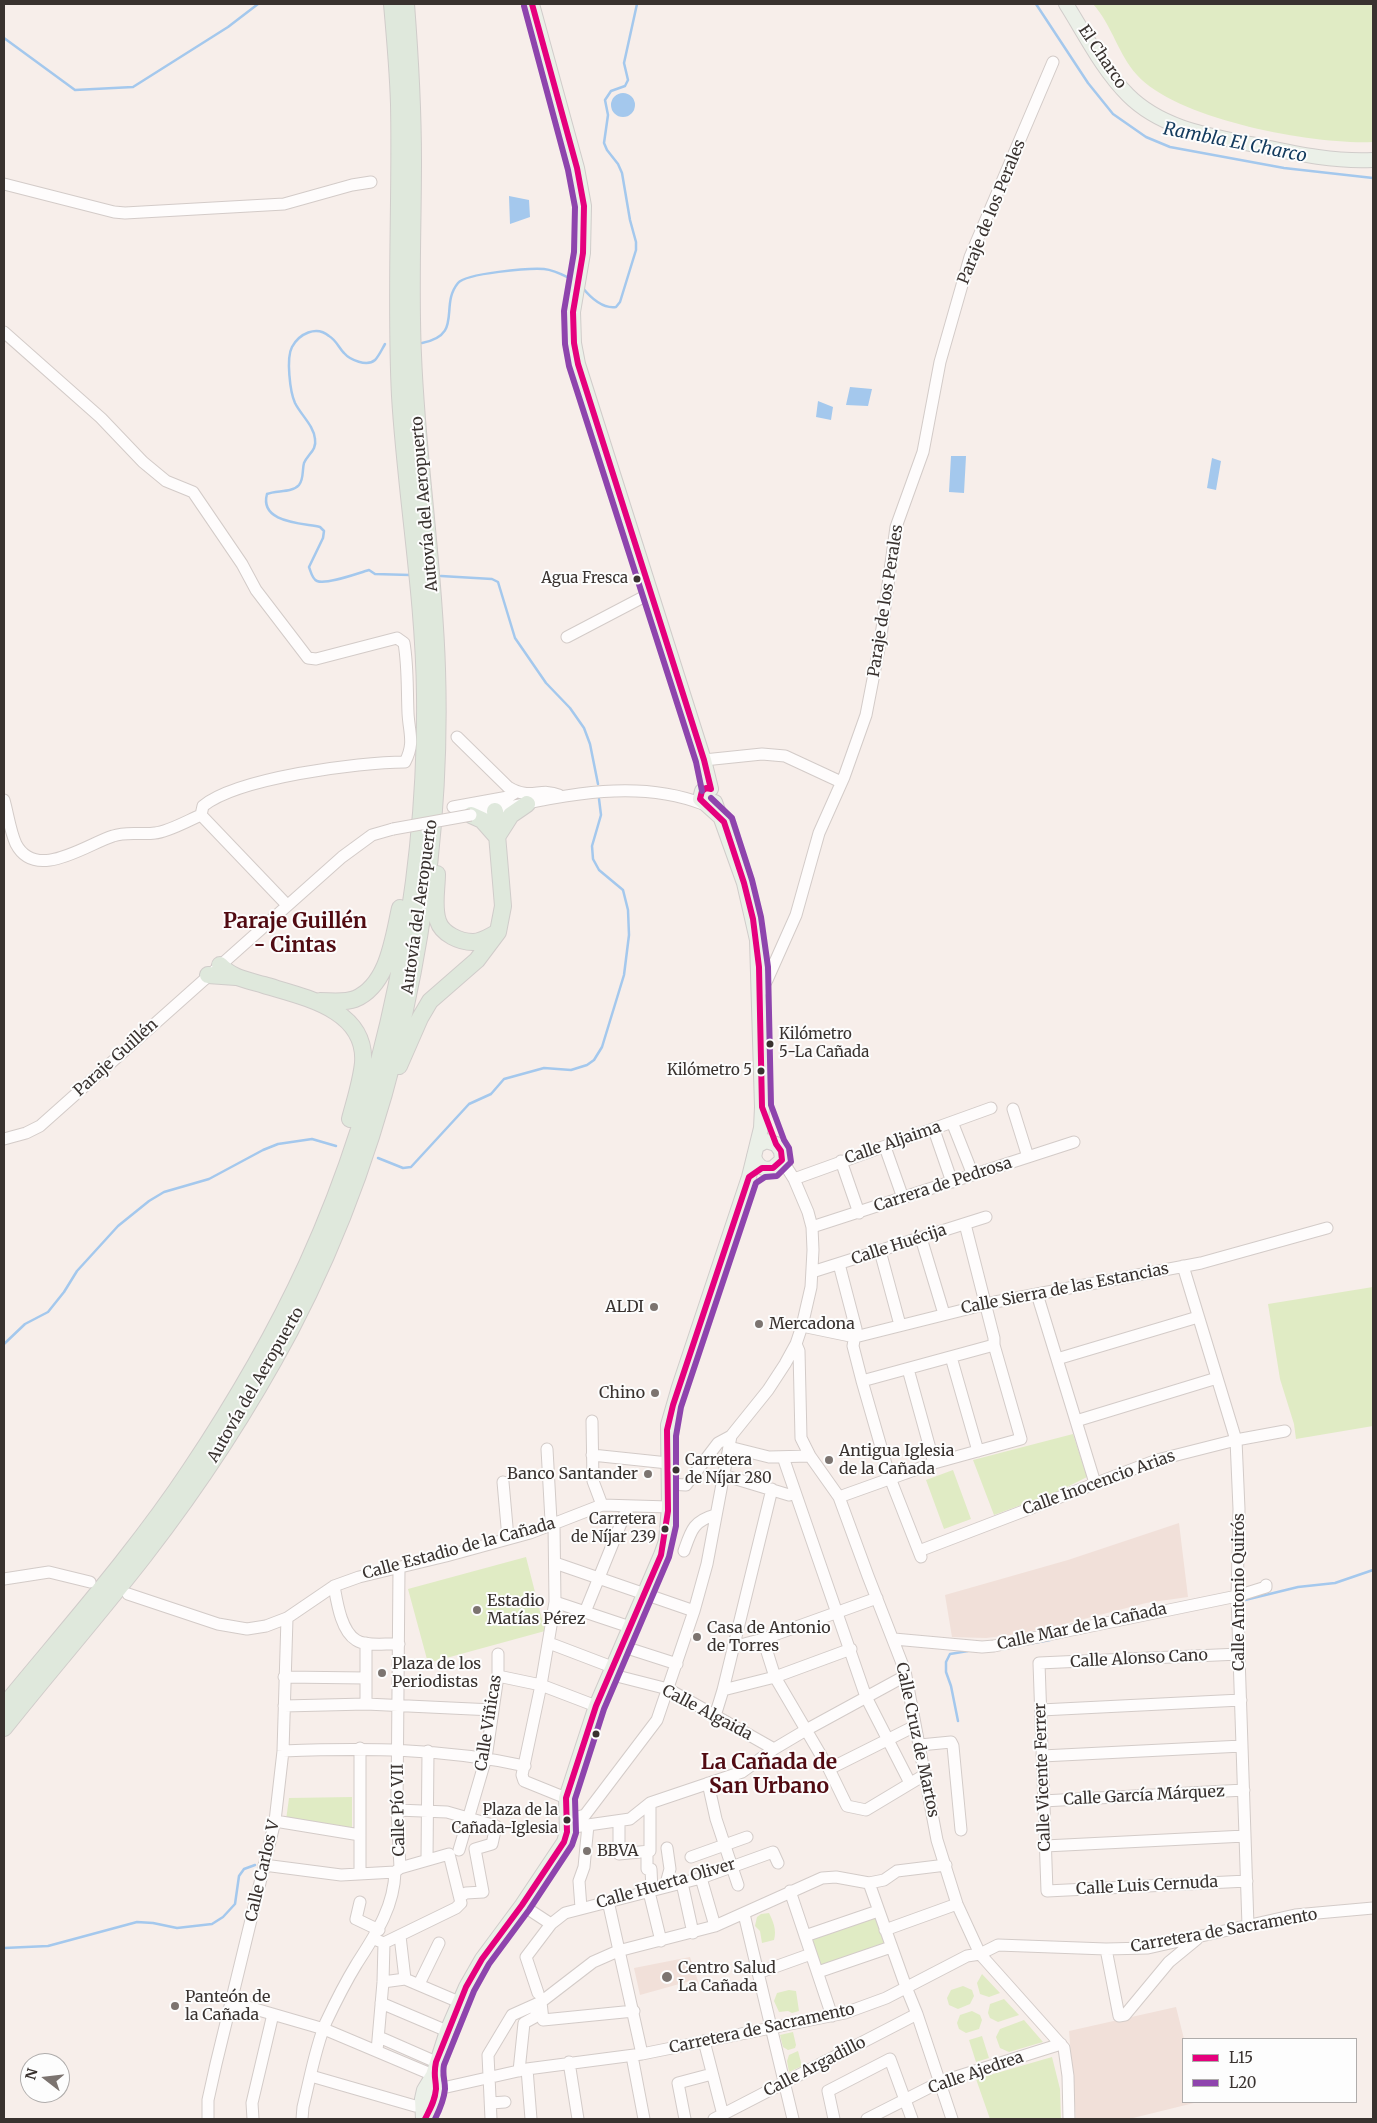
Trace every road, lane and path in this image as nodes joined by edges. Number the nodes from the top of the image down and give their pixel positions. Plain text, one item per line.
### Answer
1 (392, 4) edge
2 (406, 4) edge
3 (532, 4) edge
4 (1066, 4) edge
5 (1053, 62) dead end
6 (1373, 160) edge
7 (371, 182) dead end
8 (4, 184) edge
9 (4, 332) edge
10 (651, 594) junction
11 (567, 637) dead end
12 (458, 737) dead end
13 (704, 760) junction
14 (841, 782) junction
15 (436, 783) junction
16 (522, 798) junction
17 (707, 799) junction
18 (4, 800) edge
19 (422, 805) junction
20 (453, 808) dead end
21 (495, 810) junction
22 (201, 815) junction
23 (471, 815) junction
24 (497, 837) junction
25 (287, 905) junction
26 (498, 932) junction
27 (214, 970) junction
28 (758, 995) junction
29 (315, 1000) junction
30 (762, 1107) junction
31 (991, 1108) dead end
32 (1013, 1108) dead end
33 (952, 1122) junction
34 (934, 1130) junction
35 (4, 1139) edge
36 (1074, 1142) dead end
37 (776, 1144) junction
38 (885, 1146) junction
39 (758, 1157) junction
40 (1028, 1157) junction
41 (782, 1160) junction
42 (841, 1162) junction
43 (973, 1175) junction
44 (794, 1179) junction
45 (952, 1182) junction
46 (351, 1192) junction
47 (903, 1198) junction
48 (859, 1213) junction
49 (986, 1217) dead end
50 (965, 1224) junction
51 (812, 1227) junction
52 (1327, 1228) dead end
53 (921, 1238) junction
54 (880, 1250) junction
55 (307, 1262) junction
56 (839, 1264) junction
57 (1183, 1266) junction
58 (812, 1272) junction
59 (1036, 1294) junction
60 (985, 1305) junction
61 (944, 1314) junction
62 (1198, 1317) junction
63 (900, 1325) junction
64 (802, 1326) junction
65 (855, 1337) junction
66 (796, 1344) junction
67 (994, 1345) junction
68 (951, 1357) junction
69 (1057, 1359) junction
70 (908, 1369) junction
71 (1217, 1378) junction
72 (862, 1381) junction
73 (592, 1421) dead end
74 (1076, 1421) junction
75 (1284, 1431) dead end
76 (1236, 1440) junction
77 (730, 1441) junction
78 (547, 1449) dead end
79 (978, 1451) junction
80 (592, 1455) junction
81 (810, 1456) junction
82 (782, 1458) junction
83 (668, 1463) junction
84 (934, 1463) junction
85 (722, 1475) junction
86 (890, 1478) junction
87 (504, 1482) dead end
88 (1096, 1482) junction
89 (669, 1484) junction
90 (772, 1489) junction
91 (795, 1492) junction
92 (839, 1496) junction
93 (602, 1505) junction
94 (628, 1506) junction
95 (669, 1507) junction
96 (715, 1515) junction
97 (554, 1524) junction
98 (508, 1538) junction
99 (684, 1551) dead end
100 (555, 1563) junction
101 (400, 1568) junction
102 (599, 1578) junction
103 (4, 1579) edge
104 (90, 1582) dead end
105 (1266, 1585) dead end
106 (334, 1586) junction
107 (645, 1592) junction
108 (128, 1594) dead end
109 (877, 1598) junction
110 (1237, 1599) junction
111 (555, 1602) junction
112 (694, 1611) junction
113 (835, 1611) junction
114 (585, 1612) junction
115 (287, 1618) junction
116 (630, 1627) junction
117 (763, 1639) junction
118 (894, 1639) junction
119 (366, 1643) junction
120 (549, 1643) junction
121 (399, 1644) junction
122 (621, 1646) junction
123 (733, 1647) junction
124 (851, 1649) junction
125 (498, 1654) dead end
126 (1239, 1654) junction
127 (1039, 1663) joint
128 (677, 1664) junction
129 (610, 1671) junction
130 (498, 1676) junction
131 (775, 1676) junction
132 (906, 1676) junction
133 (284, 1678) junction
134 (366, 1678) junction
135 (541, 1685) junction
136 (668, 1689) junction
137 (723, 1690) junction
138 (866, 1697) junction
139 (1241, 1700) junction
140 (366, 1704) junction
141 (399, 1705) junction
142 (4, 1706) edge
143 (284, 1706) junction
144 (596, 1706) junction
145 (493, 1710) junction
146 (1041, 1710) junction
147 (715, 1716) junction
148 (915, 1726) junction
149 (4, 1728) edge
150 (806, 1730) junction
151 (888, 1740) junction
152 (920, 1745) junction
153 (1242, 1746) junction
154 (360, 1748) junction
155 (398, 1749) junction
156 (774, 1749) junction
157 (284, 1751) junction
158 (428, 1751) junction
159 (1042, 1756) junction
160 (486, 1758) junction
161 (525, 1766) junction
162 (829, 1770) junction
163 (926, 1774) junction
164 (708, 1783) junction
165 (910, 1783) junction
166 (1244, 1790) junction
167 (566, 1798) junction
168 (1043, 1801) junction
169 (650, 1803) junction
170 (397, 1810) junction
171 (427, 1811) junction
172 (468, 1817) junction
173 (619, 1821) junction
174 (275, 1822) junction
175 (567, 1824) junction
176 (588, 1825) junction
177 (961, 1830) dead end
178 (360, 1835) junction
179 (1245, 1836) junction
180 (747, 1837) dead end
181 (724, 1845) junction
182 (1045, 1846) junction
183 (667, 1848) dead end
184 (454, 1852) junction
185 (647, 1852) junction
186 (691, 1857) dead end
187 (428, 1860) junction
188 (778, 1863) dead end
189 (264, 1865) junction
190 (946, 1865) junction
191 (732, 1867) junction
192 (397, 1870) junction
193 (360, 1873) junction
194 (701, 1878) junction
195 (1247, 1881) junction
196 (869, 1882) junction
197 (682, 1883) junction
198 (738, 1885) dead end
199 (665, 1887) junction
200 (1047, 1890) joint
201 (650, 1891) junction
202 (790, 1891) junction
203 (461, 1896) junction
204 (360, 1902) dead end
205 (608, 1902) junction
206 (957, 1904) junction
207 (522, 1906) junction
208 (581, 1908) junction
209 (1373, 1908) edge
210 (878, 1911) junction
211 (744, 1914) junction
212 (551, 1924) junction
213 (715, 1926) junction
214 (1248, 1926) junction
215 (885, 1930) junction
216 (693, 1932) junction
217 (400, 1936) junction
218 (805, 1936) junction
219 (379, 1937) junction
220 (1198, 1938) junction
221 (661, 1941) junction
222 (439, 1942) dead end
223 (891, 1947) junction
224 (1106, 1949) junction
225 (618, 1951) junction
226 (811, 1954) junction
227 (980, 1954) junction
228 (818, 1972) junction
229 (758, 1973) junction
230 (405, 1978) junction
231 (383, 1982) junction
232 (420, 1984) junction
233 (906, 1987) junction
234 (539, 1998) junction
235 (231, 2002) junction
236 (459, 2002) junction
237 (381, 2003) junction
238 (634, 2011) junction
239 (273, 2014) junction
240 (917, 2014) junction
241 (832, 2016) junction
242 (324, 2028) junction
243 (771, 2029) junction
244 (448, 2031) junction
245 (379, 2037) junction
246 (704, 2041) junction
247 (1061, 2044) junction
248 (376, 2051) junction
249 (637, 2055) junction
250 (569, 2062) junction
251 (523, 2070) junction
252 (712, 2074) junction
253 (311, 2076) junction
254 (490, 2078) junction
255 (433, 2079) junction
256 (785, 2082) junction
257 (940, 2082) junction
258 (905, 2100) junction
259 (505, 2102) dead end
260 (491, 2103) junction
261 (425, 2111) edge
262 (719, 2117) edge
263 (303, 2118) edge
264 (208, 2119) edge
265 (253, 2119) edge
266 (491, 2119) edge
267 (531, 2119) edge
268 (578, 2119) edge
269 (644, 2119) edge
270 (685, 2119) edge
271 (793, 2119) edge
272 (834, 2119) edge
273 (867, 2119) edge
274 (912, 2119) edge
275 (952, 2119) edge
276 (1069, 2119) edge

1 - 19 highway, Autovía del Aeropuerto
2 - 15 highway, Autovía del Aeropuerto
3 - 10 main road
4 - 6 main road, El Charco
5 - 14 street, Paraje de los Perales
7 - 8 street
9 - 22 street
10 - 11 street
10 - 13 main road
12 - 16 street
13 - 14 street
13 - 17 main road
14 - 28 street, Paraje de los Perales
15 - 26 highway
15 - 46 highway, Autovía del Aeropuerto
16 - 17 street
16 - 20 street
16 - 21 street
16 - 24 highway
17 - 28 main road
18 - 22 street
19 - 29 highway
19 - 55 highway, Autovía del Aeropuerto
21 - 23 street
21 - 24 highway
22 - 25 street
23 - 24 highway
23 - 25 street, Paraje Guillén, bridge
24 - 26 highway
25 - 27 street, Paraje Guillén
26 - 46 highway
27 - 29 highway
27 - 35 street, Paraje Guillén
28 - 30 main road
29 - 55 highway
30 - 37 main road
30 - 39 main road
31 - 33 street, Calle Aljaima
32 - 40 street
33 - 34 street, Calle Aljaima
33 - 43 street
34 - 38 street, Calle Aljaima
34 - 45 street
36 - 40 street, Carrera de Pedrosa
37 - 39 main road
37 - 41 main road
38 - 42 street, Calle Aljaima
38 - 47 street
39 - 41 main road
39 - 83 main road
40 - 43 street, Carrera de Pedrosa
41 - 44 street
42 - 44 street, Calle Aljaima
42 - 48 street
43 - 45 street, Carrera de Pedrosa
44 - 51 street
45 - 47 street, Carrera de Pedrosa
46 - 149 highway, Autovía del Aeropuerto
47 - 48 street, Carrera de Pedrosa
48 - 51 street, Carrera de Pedrosa
49 - 50 street, Calle Huécija
50 - 53 street, Calle Huécija
50 - 60 street
51 - 58 street
52 - 57 street, Calle Sierra de las Estancias
53 - 54 street, Calle Huécija
53 - 61 street
54 - 56 street, Calle Huécija
54 - 63 street
55 - 142 highway, Autovía del Aeropuerto
56 - 58 street, Calle Huécija
56 - 65 street
57 - 59 street, Calle Sierra de las Estancias
57 - 62 street, Calle Antonio Quirós
58 - 64 street
59 - 60 street, Calle Sierra de las Estancias
59 - 69 street
60 - 61 street, Calle Sierra de las Estancias
60 - 67 street
61 - 63 street, Calle Sierra de las Estancias
62 - 69 street
62 - 71 street, Calle Antonio Quirós
63 - 65 street, Calle Sierra de las Estancias
64 - 65 street, Calle Sierra de las Estancias
64 - 66 street
65 - 72 street
66 - 77 street
66 - 81 street, Calle Cruz de Martos
67 - 68 street
67 - 79 street
68 - 70 street
68 - 79 street
69 - 74 street
70 - 72 street
70 - 84 street
71 - 74 street
71 - 76 street, Calle Antonio Quirós
72 - 86 street
73 - 80 street
74 - 88 street
75 - 76 street, Calle Inocencio Arias
76 - 88 street, Calle Inocencio Arias
76 - 110 street, Calle Antonio Quirós
77 - 82 street
77 - 85 street
77 - 89 street
78 - 97 street
79 - 84 street
80 - 83 street
80 - 93 street
81 - 82 street
81 - 92 street, Calle Cruz de Martos
82 - 91 street
83 - 89 main road
84 - 86 street
85 - 90 street
85 - 96 street
86 - 88 street, Calle Inocencio Arias
86 - 92 street
87 - 98 street
89 - 95 main road
90 - 91 street
90 - 123 street
91 - 113 street
92 - 109 street, Calle Cruz de Martos
93 - 94 street, Calle Estadio de la Cañada
93 - 97 street, Calle Estadio de la Cañada
94 - 95 street, Calle Estadio de la Cañada
94 - 102 street
95 - 107 main road
96 - 99 street
96 - 112 street
97 - 98 street, Calle Estadio de la Cañada
97 - 100 street
98 - 101 street, Calle Estadio de la Cañada
100 - 102 street
100 - 111 street
101 - 106 street, Calle Estadio de la Cañada
101 - 121 street, Calle Pío VII
102 - 107 street
102 - 114 street
103 - 104 street
105 - 110 street, Calle Mar de la Cañada
106 - 115 street, Calle Estadio de la Cañada
106 - 119 street
107 - 112 street
107 - 116 main road
108 - 115 street, Calle Estadio de la Cañada
109 - 113 street
109 - 118 street, Calle Cruz de Martos
110 - 118 street, Calle Mar de la Cañada
110 - 126 street, Calle Antonio Quirós
111 - 114 street
111 - 120 street
112 - 128 street
113 - 117 street
113 - 124 street
114 - 116 street
115 - 133 street, Calle Carlos V
116 - 122 main road
117 - 123 street
117 - 131 street
118 - 132 street, Calle Cruz de Martos
119 - 121 street
119 - 134 street
120 - 129 street, Calle Algaida
120 - 135 street
121 - 141 street, Calle Pío VII
122 - 128 street
122 - 129 main road
123 - 137 street
124 - 131 street
124 - 138 street
125 - 130 street, Calle Viñicas
126 - 127 street, Calle Alonso Cano
126 - 139 street, Calle Antonio Quirós
127 - 146 street, Calle Vicente Ferrer
128 - 136 street
129 - 136 street, Calle Algaida
129 - 144 main road
130 - 135 street
130 - 145 street, Calle Viñicas
131 - 137 street
131 - 150 street
132 - 138 street
132 - 148 street, Calle Cruz de Martos
133 - 134 street
133 - 143 street, Calle Carlos V
134 - 140 street
135 - 144 street
135 - 161 street
136 - 147 street, Calle Algaida
136 - 175 street
137 - 147 street
138 - 150 street
138 - 151 street
139 - 146 street
139 - 153 street, Calle Antonio Quirós
140 - 141 street
140 - 143 street
141 - 145 street
141 - 155 street, Calle Pío VII
143 - 157 street, Calle Carlos V
144 - 167 main road
145 - 160 street, Calle Viñicas
146 - 159 street, Calle Vicente Ferrer
147 - 156 street, Calle Algaida
148 - 151 street
148 - 152 street, Calle Cruz de Martos
150 - 156 street
150 - 162 street
151 - 162 street
151 - 165 street
152 - 163 street, Calle Cruz de Martos
152 - 177 street
153 - 159 street
153 - 166 street, Calle Antonio Quirós
154 - 155 street
154 - 157 street
154 - 178 street
155 - 158 street
155 - 170 street, Calle Pío VII
156 - 164 street
157 - 174 street, Calle Carlos V
158 - 160 street
158 - 171 street
159 - 168 street, Calle Vicente Ferrer
160 - 161 street
160 - 172 street, Calle Viñicas
161 - 167 street
162 - 165 street
163 - 165 street
163 - 190 street, Calle Cruz de Martos
164 - 169 street
164 - 181 street
166 - 168 street, Calle García Márquez
166 - 179 street, Calle Antonio Quirós
167 - 175 main road
168 - 182 street, Calle Vicente Ferrer
169 - 173 street
169 - 185 street
170 - 171 street
170 - 192 street, Calle Pío VII
171 - 172 street
171 - 187 street
172 - 184 street, Calle Viñicas
172 - 203 street
173 - 176 street
173 - 185 street
174 - 178 street
174 - 189 street, Calle Carlos V
175 - 176 street
175 - 207 main road
176 - 208 street
178 - 193 street
179 - 182 street
179 - 195 street, Calle Antonio Quirós
180 - 181 street
181 - 186 street
181 - 191 street
182 - 200 street, Calle Vicente Ferrer
183 - 199 street
184 - 187 street
184 - 203 street
185 - 201 street
187 - 192 street
188 - 191 street, Calle Huerta Oliver
189 - 193 street
189 - 235 street, Calle Carlos V
190 - 196 street
190 - 206 street, Calle Cruz de Martos
191 - 194 street, Calle Huerta Oliver
191 - 198 street
192 - 193 street
192 - 219 street, Calle Pío VII
194 - 197 street, Calle Huerta Oliver
194 - 213 street
195 - 200 street, Calle Luis Cernuda
195 - 214 street, Calle Antonio Quirós
196 - 202 street
196 - 210 street
197 - 199 street, Calle Huerta Oliver
197 - 216 street
199 - 201 street, Calle Huerta Oliver
201 - 205 street, Calle Huerta Oliver
201 - 221 street
202 - 211 street
202 - 218 street
203 - 217 street
204 - 219 street
205 - 208 street, Calle Huerta Oliver
205 - 225 street
206 - 215 street
206 - 227 street, Calle Cruz de Martos
207 - 212 street
207 - 236 main road
208 - 212 street, Calle Huerta Oliver
209 - 214 street, Carretera de Sacramento
210 - 215 street
210 - 218 street
211 - 213 street
211 - 229 street
212 - 234 street, Calle Huerta Oliver
213 - 216 street
214 - 220 street, Carretera de Sacramento
215 - 223 street
216 - 221 street
217 - 219 street
217 - 230 street
218 - 226 street
219 - 231 street
219 - 242 street, Calle Pío VII
220 - 224 street, Carretera de Sacramento
220 - 224 street
221 - 225 street
222 - 232 street
223 - 228 street
223 - 233 street
224 - 227 street, Carretera de Sacramento
225 - 234 street
225 - 238 street
226 - 228 street
226 - 229 street
227 - 233 street, Carretera de Sacramento
227 - 247 street, Calle Cruz de Martos
228 - 241 street
229 - 243 street
230 - 231 street
230 - 232 street
231 - 237 street
232 - 236 street
233 - 240 street
233 - 241 street, Carretera de Sacramento
234 - 238 street
234 - 251 street
234 - 254 street
235 - 239 street
235 - 264 street, Calle Carlos V
236 - 244 main road
237 - 244 street
237 - 245 street
238 - 249 street
239 - 242 street
239 - 265 street
240 - 256 street, Calle Argadillo
240 - 257 street
241 - 243 street, Carretera de Sacramento
242 - 248 street
242 - 253 street, Calle Pío VII
243 - 246 street, Carretera de Sacramento
243 - 256 street
244 - 255 main road
245 - 248 street
245 - 255 street
246 - 249 street, Carretera de Sacramento
246 - 252 street
247 - 257 street, Calle Ajedrea
247 - 276 street, Calle Cruz de Martos
248 - 255 street
249 - 250 street, Carretera de Sacramento
249 - 269 street
250 - 251 street, Carretera de Sacramento
250 - 268 street
251 - 254 street, Carretera de Sacramento
251 - 267 street
252 - 262 street
252 - 270 street
253 - 261 street
253 - 263 street, Calle Pío VII
254 - 255 street, Carretera de Sacramento
254 - 260 street
255 - 261 main road
256 - 262 street, Calle Argadillo
256 - 271 street
257 - 258 street, Calle Ajedrea
257 - 275 street
258 - 272 street
258 - 273 street, Calle Ajedrea
258 - 274 street
259 - 260 street
260 - 266 street

